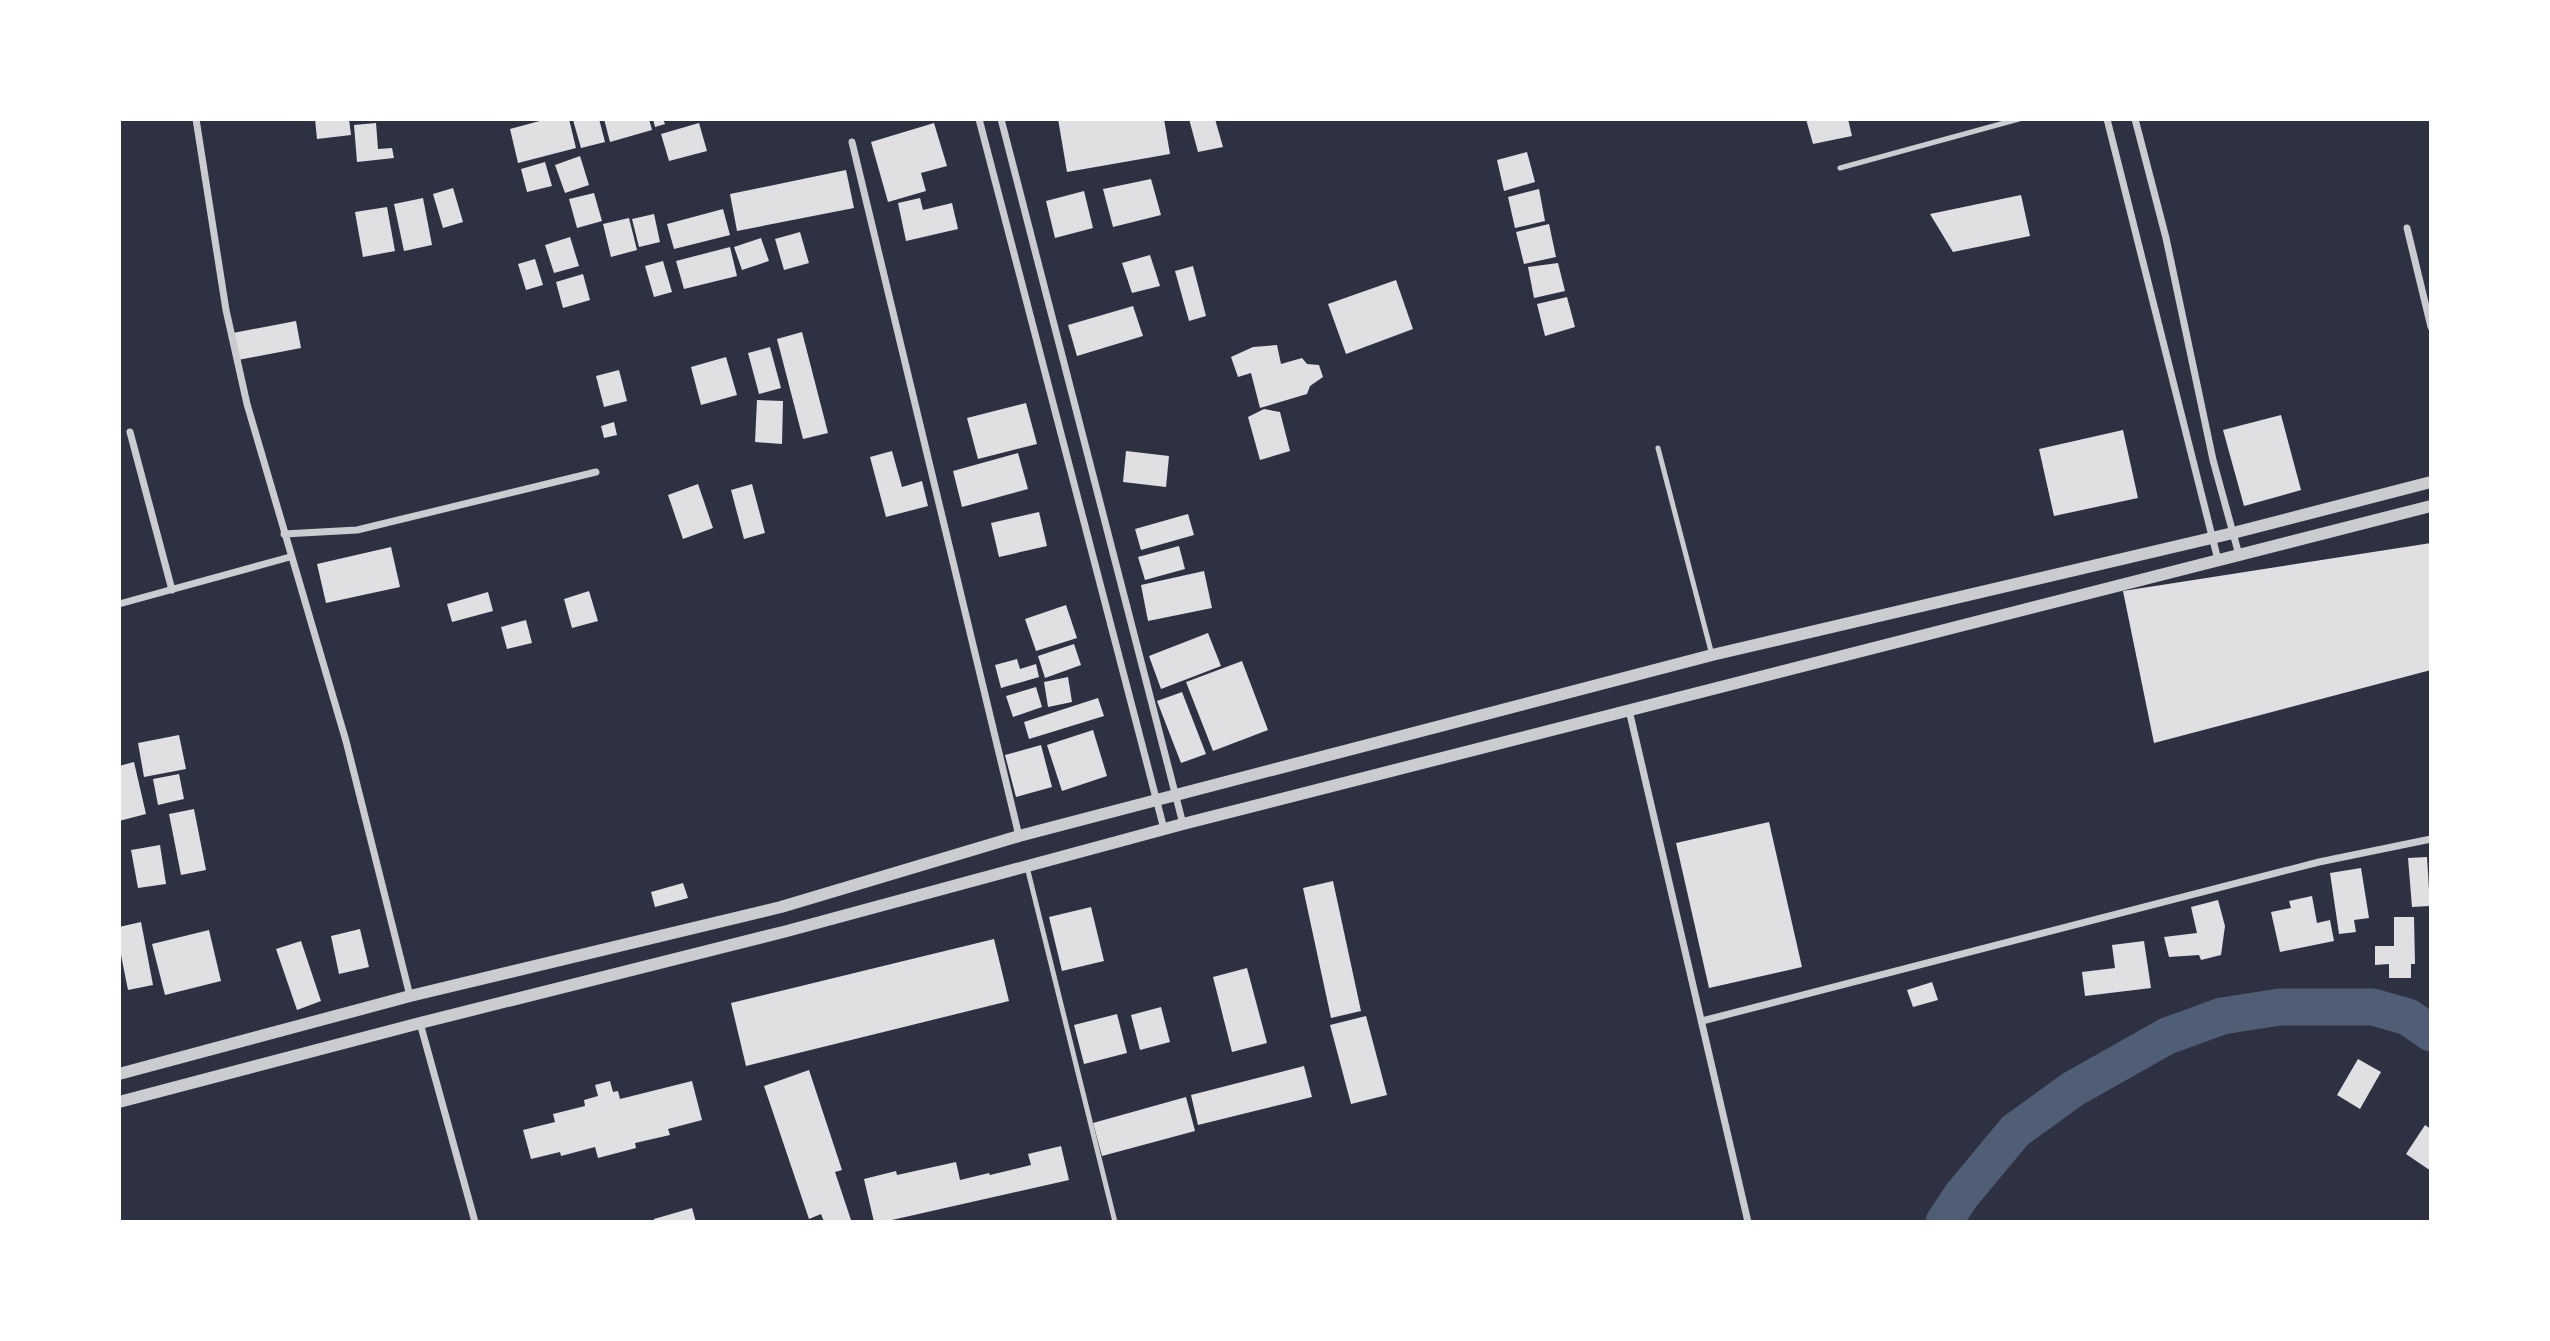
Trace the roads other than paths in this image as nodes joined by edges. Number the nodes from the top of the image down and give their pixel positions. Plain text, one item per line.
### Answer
1 (196, 119) edge
2 (979, 119) edge
3 (1001, 119) edge
4 (2019, 119) edge
5 (2107, 119) edge
6 (2135, 119) edge
7 (852, 142) dead end
8 (1840, 168) dead end
9 (2407, 228) dead end
10 (2431, 327) edge
11 (130, 432) dead end
12 (1658, 448) dead end
13 (596, 472) dead end
14 (2431, 482) edge
15 (2431, 506) edge
16 (2233, 533) junction
17 (284, 534) junction
18 (2211, 538) junction
19 (2239, 555) junction
20 (290, 557) junction
21 (2217, 560) junction
22 (172, 590) junction
23 (119, 604) edge
24 (1712, 655) junction
25 (1629, 710) junction
26 (1174, 795) junction
27 (1156, 800) junction
28 (1183, 824) junction
29 (1164, 829) junction
30 (1019, 836) junction
31 (2431, 839) edge
32 (1027, 867) junction
33 (781, 907) junction
34 (787, 931) junction
35 (410, 996) junction
36 (1702, 1021) junction
37 (420, 1023) junction
38 (119, 1074) edge
39 (119, 1102) edge
40 (475, 1222) edge
41 (1115, 1222) edge
42 (1748, 1222) edge

1 - 17 street
2 - 27 street
3 - 26 street
4 - 8 lane
5 - 18 street
6 - 16 street
7 - 30 street
9 - 10 street
11 - 22 street
12 - 24 lane
13 - 17 street
14 - 16 street
15 - 19 street
16 - 18 street
16 - 19 street
17 - 20 street
18 - 21 street
18 - 24 street
19 - 21 street
20 - 22 street
20 - 35 street
21 - 25 street
22 - 23 street
24 - 26 street
25 - 28 street
25 - 36 street
26 - 27 street
26 - 28 street
27 - 29 street
27 - 30 street
28 - 29 street
29 - 32 street
30 - 33 street
31 - 36 street
32 - 34 street
32 - 41 lane
33 - 34 street
33 - 35 street
34 - 37 street
35 - 38 street
36 - 42 street
37 - 39 street
37 - 40 street

